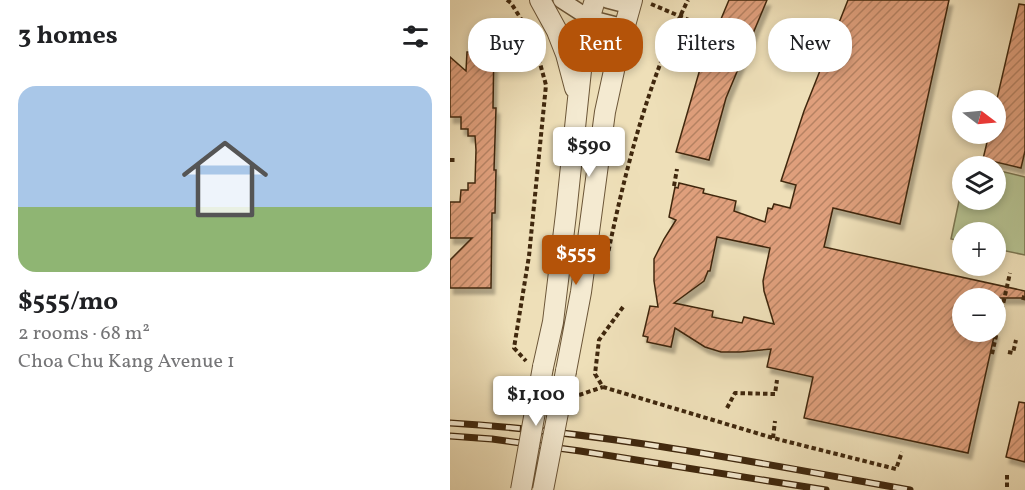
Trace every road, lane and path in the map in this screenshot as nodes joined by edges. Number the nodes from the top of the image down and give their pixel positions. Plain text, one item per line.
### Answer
1 (507, 0) edge
2 (540, 0) edge
3 (561, 0) edge
4 (607, 0) edge
5 (688, 0) edge
6 (631, 3) edge
7 (655, 6) dead end
8 (592, 9) edge
9 (680, 16) junction
10 (520, 18) edge
11 (608, 18) edge
12 (627, 18) edge
13 (685, 18) edge
14 (542, 72) edge
15 (614, 72) edge
16 (578, 102) junction
17 (599, 150) junction
18 (450, 160) edge
19 (456, 160) dead end
20 (571, 169) junction
21 (678, 169) dead end
22 (674, 186) dead end
23 (605, 267) dead end
24 (1010, 273) dead end
25 (1025, 293) edge
26 (1023, 300) dead end
27 (623, 307) dead end
28 (1016, 340) dead end
29 (1008, 352) dead end
30 (992, 354) dead end
31 (535, 365) junction
32 (777, 380) dead end
33 (603, 387) junction
34 (584, 393) dead end
35 (727, 408) dead end
36 (775, 421) dead end
37 (773, 438) junction
38 (902, 452) dead end
39 (1007, 475) dead end
40 (521, 490) edge
41 (543, 490) edge
42 (1007, 490) edge

1 - 10 path
2 - 16 street
3 - 8 street
4 - 6 street
5 - 9 path
6 - 12 street
7 - 9 path
8 - 11 street
8 - 16 street
9 - 13 path
9 - 23 path
14 - 31 path
15 - 17 street
16 - 20 street
17 - 20 street
17 - 41 street, bridge
18 - 19 path
20 - 31 street
21 - 22 path
24 - 30 path
25 - 26 path
27 - 33 path
28 - 29 path
31 - 40 street, bridge
32 - 35 path
33 - 34 path
33 - 37 path
36 - 37 path
37 - 38 path
39 - 42 path

